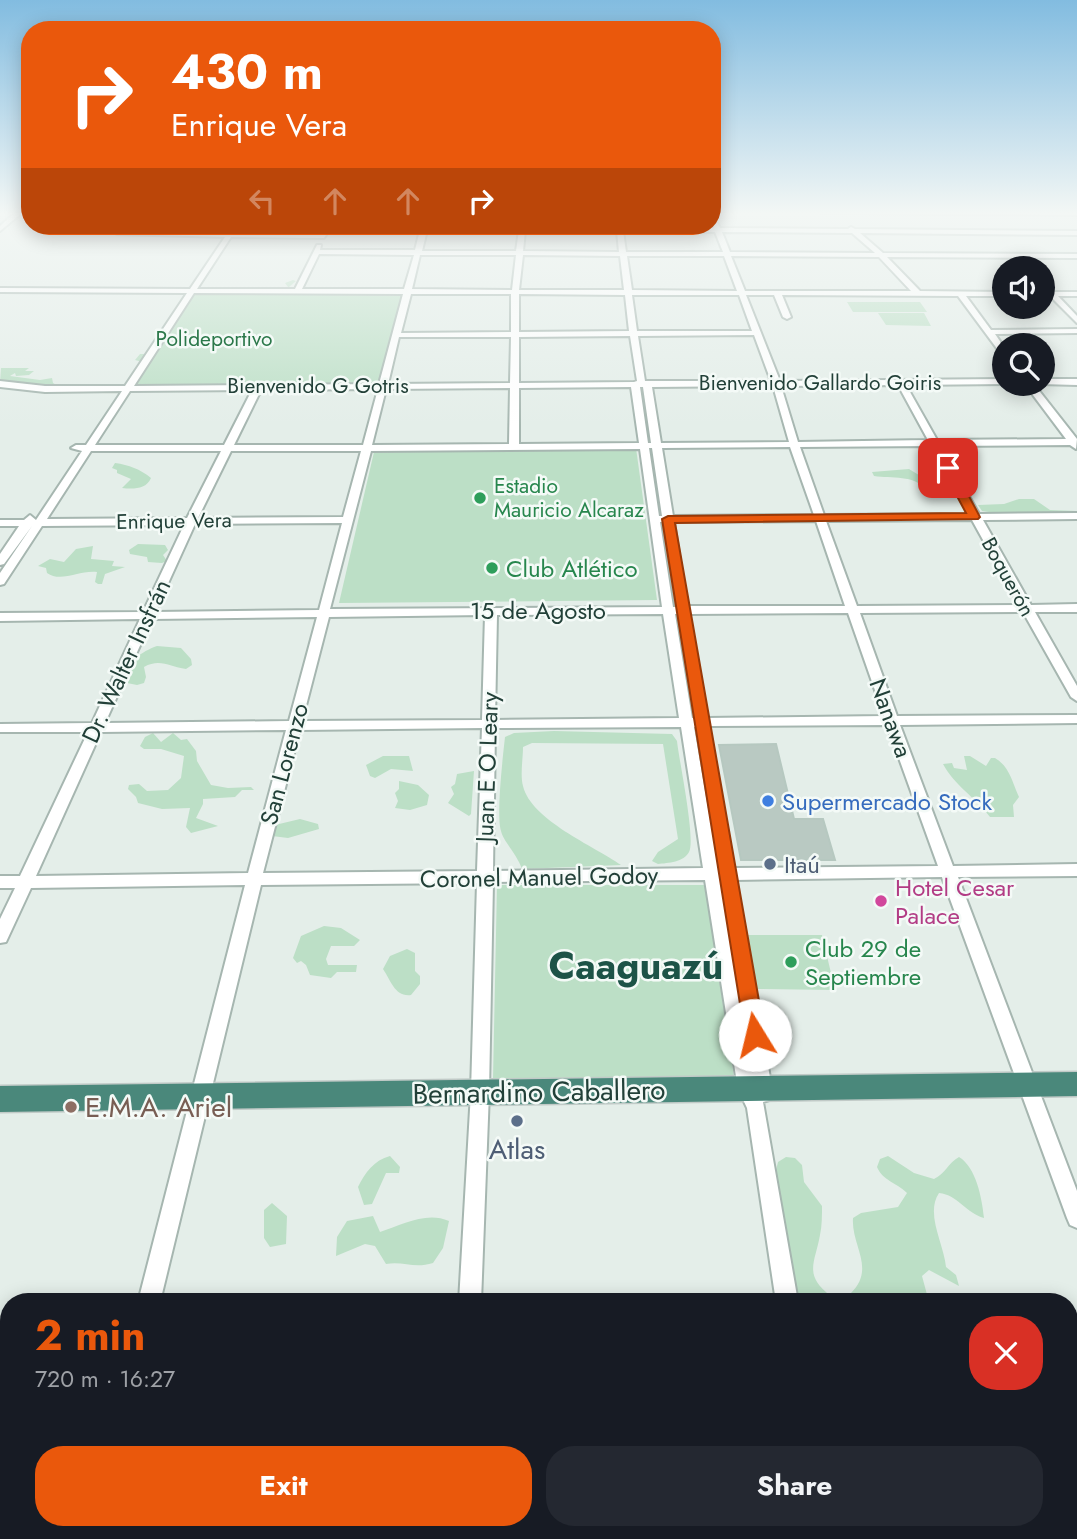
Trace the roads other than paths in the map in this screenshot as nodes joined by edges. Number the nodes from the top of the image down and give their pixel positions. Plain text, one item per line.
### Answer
1 (191, 283) edge
2 (301, 283) edge
3 (410, 283) edge
4 (516, 283) edge
5 (628, 283) edge
6 (738, 283) edge
7 (907, 283) edge
8 (0, 290) edge
9 (184, 292) junction
10 (296, 292) junction
11 (407, 293) junction
12 (515, 293) junction
13 (630, 294) junction
14 (992, 294) edge
15 (1055, 294) edge
16 (1077, 294) edge
17 (742, 295) junction
18 (778, 295) junction
19 (919, 295) junction
20 (961, 295) junction
21 (1055, 301) edge
22 (787, 317) dead end
23 (1077, 321) edge
24 (1077, 331) edge
25 (989, 332) junction
26 (755, 333) junction
27 (633, 334) junction
28 (396, 335) junction
29 (514, 336) junction
30 (992, 336) edge
31 (900, 382) junction
32 (992, 382) edge
33 (1055, 382) edge
34 (1077, 382) edge
35 (641, 383) junction
36 (776, 383) junction
37 (0, 384) edge
38 (513, 385) junction
39 (382, 386) junction
40 (258, 387) junction
41 (122, 388) junction
42 (1038, 396) edge
43 (935, 443) junction
44 (794, 444) junction
45 (1076, 444) edge
46 (650, 446) junction
47 (88, 447) junction
48 (514, 447) junction
49 (76, 448) junction
50 (228, 448) junction
51 (366, 448) junction
52 (1077, 516) edge
53 (974, 517) junction
54 (822, 518) junction
55 (662, 519) junction
56 (347, 520) junction
57 (191, 521) junction
58 (0, 523) edge
59 (33, 523) junction
60 (0, 562) edge
61 (0, 582) edge
62 (1026, 608) junction
63 (1077, 608) edge
64 (852, 609) junction
65 (675, 610) junction
66 (491, 611) junction
67 (323, 612) junction
68 (147, 615) junction
69 (0, 617) edge
70 (1077, 697) edge
71 (1077, 719) edge
72 (892, 721) junction
73 (489, 723) junction
74 (695, 723) junction
75 (294, 726) junction
76 (96, 727) junction
77 (0, 728) edge
78 (1077, 870) edge
79 (947, 871) junction
80 (721, 874) junction
81 (483, 878) junction
82 (254, 880) junction
83 (25, 881) junction
84 (0, 882) edge
85 (0, 937) edge
86 (1077, 1084) edge
87 (1029, 1085) junction
88 (480, 1091) junction
89 (756, 1096) junction
90 (200, 1097) junction
91 (0, 1099) edge
92 (1077, 1218) edge
93 (151, 1293) edge
94 (470, 1293) edge
95 (786, 1293) edge

1 - 9 street
2 - 10 street
3 - 11 street, San Lorenzo
4 - 12 street
5 - 13 street
6 - 17 street, Nanawa
7 - 19 street
8 - 9 street
9 - 10 street
9 - 41 street
10 - 11 street
11 - 12 street
11 - 28 street, San Lorenzo
12 - 13 street
12 - 29 street
13 - 17 street
13 - 27 street
14 - 20 street
15 - 16 street
17 - 18 street
17 - 26 street, Nanawa
18 - 19 street
18 - 22 street
19 - 20 street
20 - 25 street
21 - 23 street
24 - 25 street
25 - 30 street
26 - 27 street
26 - 36 street, Nanawa
27 - 29 street
27 - 35 street
28 - 29 street
28 - 39 street, San Lorenzo
29 - 38 street
31 - 32 street, Bienvenido Gallardo Goiris
31 - 36 street, Bienvenido Gallardo Goiris
31 - 43 street, Boquerón
33 - 34 street
35 - 36 street, Bienvenido Gallardo Goiris
35 - 38 street, Bienvenido G Gotris
35 - 46 street
36 - 44 street, Nanawa
37 - 41 street, Bienvenido G Gotris
38 - 39 street, Bienvenido G Gotris
38 - 48 street
39 - 40 street, Bienvenido G Gotris
39 - 51 street, San Lorenzo
40 - 41 street, Bienvenido G Gotris
40 - 50 street, Dr. Walter Insfrán
41 - 47 street
41 - 49 street
42 - 45 street
43 - 44 street
43 - 45 street
43 - 53 street, Boquerón
44 - 46 street
44 - 54 street, Nanawa
46 - 48 street
46 - 55 street
47 - 49 street
47 - 50 street
47 - 59 street
48 - 51 street
49 - 59 street
50 - 51 street
50 - 57 street, Dr. Walter Insfrán
51 - 56 street, San Lorenzo
52 - 53 street
53 - 54 street
53 - 62 street, Boquerón
54 - 55 street
54 - 64 street, Nanawa
55 - 65 street
56 - 57 street, Enrique Vera
56 - 67 street, San Lorenzo
57 - 59 street, Enrique Vera
57 - 68 street, Dr. Walter Insfrán
58 - 59 street, Enrique Vera
59 - 60 street
59 - 61 street
62 - 63 street, 15 de Agosto
62 - 64 street, 15 de Agosto
62 - 70 street, Boquerón
64 - 65 street, 15 de Agosto
64 - 72 street, Nanawa
65 - 66 street, 15 de Agosto
65 - 74 street
66 - 67 street, 15 de Agosto
66 - 73 street, Juan E O Leary
67 - 68 street, 15 de Agosto
67 - 75 street, San Lorenzo
68 - 69 street, 15 de Agosto
68 - 76 street, Dr. Walter Insfrán
71 - 72 street
72 - 74 street
72 - 79 street, Nanawa
73 - 74 street
73 - 75 street
73 - 81 street, Juan E O Leary
74 - 80 street
75 - 76 street
75 - 82 street, San Lorenzo
76 - 77 street
76 - 83 street, Dr. Walter Insfrán
78 - 79 street, Coronel Manuel Godoy
79 - 80 street, Coronel Manuel Godoy
79 - 87 street, Nanawa
80 - 81 street, Coronel Manuel Godoy
80 - 89 street
81 - 82 street, Coronel Manuel Godoy
81 - 88 street, Juan E O Leary
82 - 83 street, Coronel Manuel Godoy
82 - 90 street, San Lorenzo
83 - 84 street, Coronel Manuel Godoy
83 - 85 street, Dr. Walter Insfrán
86 - 87 highway, Bernardino Caballero
87 - 89 highway, Bernardino Caballero
87 - 92 street, Nanawa
88 - 89 highway, Bernardino Caballero
88 - 90 highway, Bernardino Caballero
88 - 94 street, Juan E O Leary
89 - 95 street
90 - 91 highway, Bernardino Caballero
90 - 93 street, San Lorenzo

